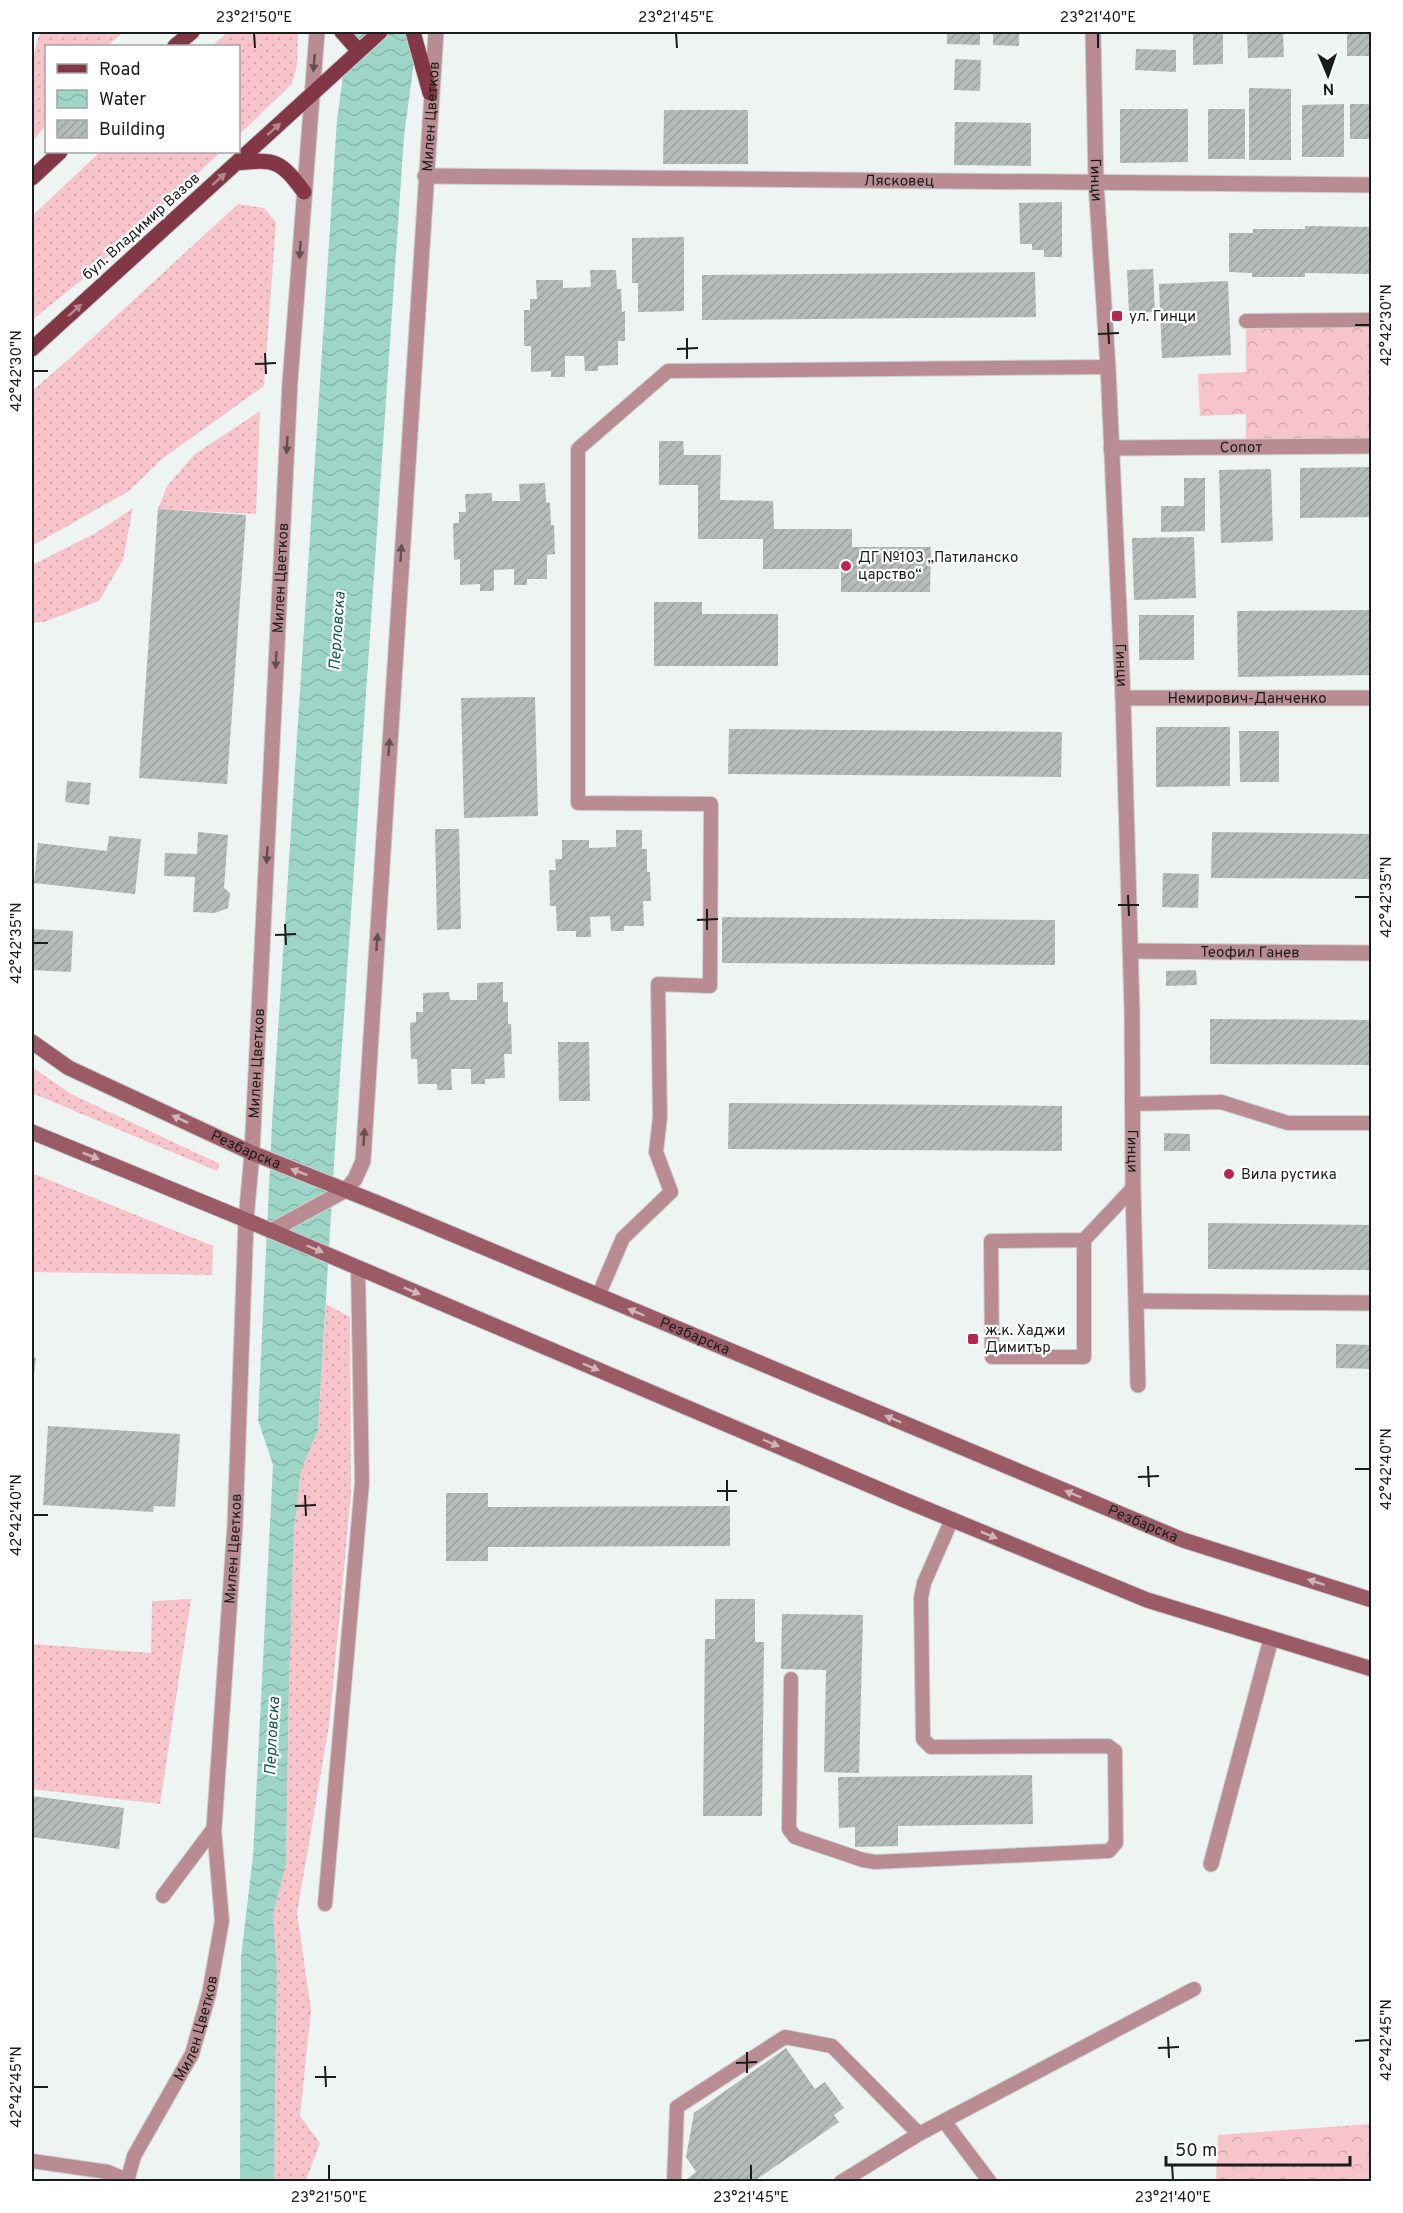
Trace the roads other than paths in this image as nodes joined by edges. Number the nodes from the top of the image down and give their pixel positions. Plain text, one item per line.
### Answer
1 (192, 32) edge
2 (317, 32) edge
3 (342, 32) edge
4 (380, 32) edge
5 (413, 32) edge
6 (436, 32) edge
7 (1093, 32) edge
8 (176, 45) edge
9 (359, 51) junction
10 (430, 93) junction
11 (311, 95) junction
12 (59, 153) edge
13 (236, 163) junction
14 (425, 176) junction
15 (32, 178) edge
16 (1096, 183) junction
17 (1371, 185) edge
18 (304, 192) junction
19 (1371, 320) edge
20 (1246, 321) dead end
21 (32, 350) edge
22 (1108, 368) junction
23 (1371, 446) edge
24 (1111, 448) junction
25 (1123, 698) junction
26 (1371, 698) edge
27 (1130, 951) junction
28 (1371, 952) edge
29 (32, 1042) edge
30 (1133, 1104) junction
31 (1371, 1123) edge
32 (32, 1132) edge
33 (252, 1153) junction
34 (1133, 1188) junction
35 (346, 1190) junction
36 (246, 1220) junction
37 (271, 1231) junction
38 (1084, 1240) junction
39 (358, 1268) junction
40 (598, 1296) junction
41 (1137, 1301) junction
42 (1371, 1303) edge
43 (1138, 1385) dead end
44 (952, 1519) junction
45 (1371, 1600) edge
46 (1271, 1639) junction
47 (1371, 1669) edge
48 (791, 1678) dead end
49 (214, 1828) junction
50 (1211, 1864) dead end
51 (163, 1896) dead end
52 (325, 1904) dead end
53 (1194, 1989) dead end
54 (944, 2121) junction
55 (920, 2134) junction
56 (32, 2161) edge
57 (127, 2181) edge
58 (674, 2181) edge
59 (842, 2181) edge
60 (990, 2181) edge

1 - 8 main road
2 -> 11 street, Милен Цветков
3 - 9 main road
4 - 9 main road, бул. Владимир Вазов
5 - 10 main road
6 - 10 street, Милен Цветков
7 - 16 street, Гинци
9 - 11 main road, бул. Владимир Вазов
10 - 14 street, Милен Цветков
13 -> 11 main road, бул. Владимир Вазов
11 - 18 street, Милен Цветков
12 - 15 main road
13 - 18 main road
21 -> 13 main road, бул. Владимир Вазов
14 - 16 street, Лясковец
35 -> 14 street, Милен Цветков
16 - 17 street, Лясковец
16 - 22 street, Гинци
18 -> 33 street, Милен Цветков
19 - 20 lane
22 - 24 street, Гинци
22 - 40 lane
23 - 24 street, Сопот
24 - 25 street, Гинци
25 - 26 street, Немирович-Данченко
25 - 27 street, Гинци
27 - 28 street, Теофил Ганев
27 - 30 street, Гинци
33 -> 29 street, Резбарска
30 - 31 lane
30 - 34 street, Гинци
32 -> 36 street
35 -> 33 street, Резбарска
33 - 36 street, Милен Цветков
34 - 38 lane
34 - 41 street, Гинци
35 - 37 street
35 - 40 street, Резбарска
36 - 37 street
36 - 49 street, Милен Цветков
37 -> 39 street
38 - 38 lane
39 -> 44 street
39 - 52 lane
45 -> 40 street, Резбарска
41 - 42 street
41 - 43 street, Гинци
44 -> 46 street
44 - 48 lane
46 - 47 street
46 - 50 street
49 - 51 lane
49 - 57 lane, Милен Цветков
53 - 54 lane
54 - 55 lane
54 - 60 lane
55 - 58 lane
55 - 59 lane
56 - 57 lane

